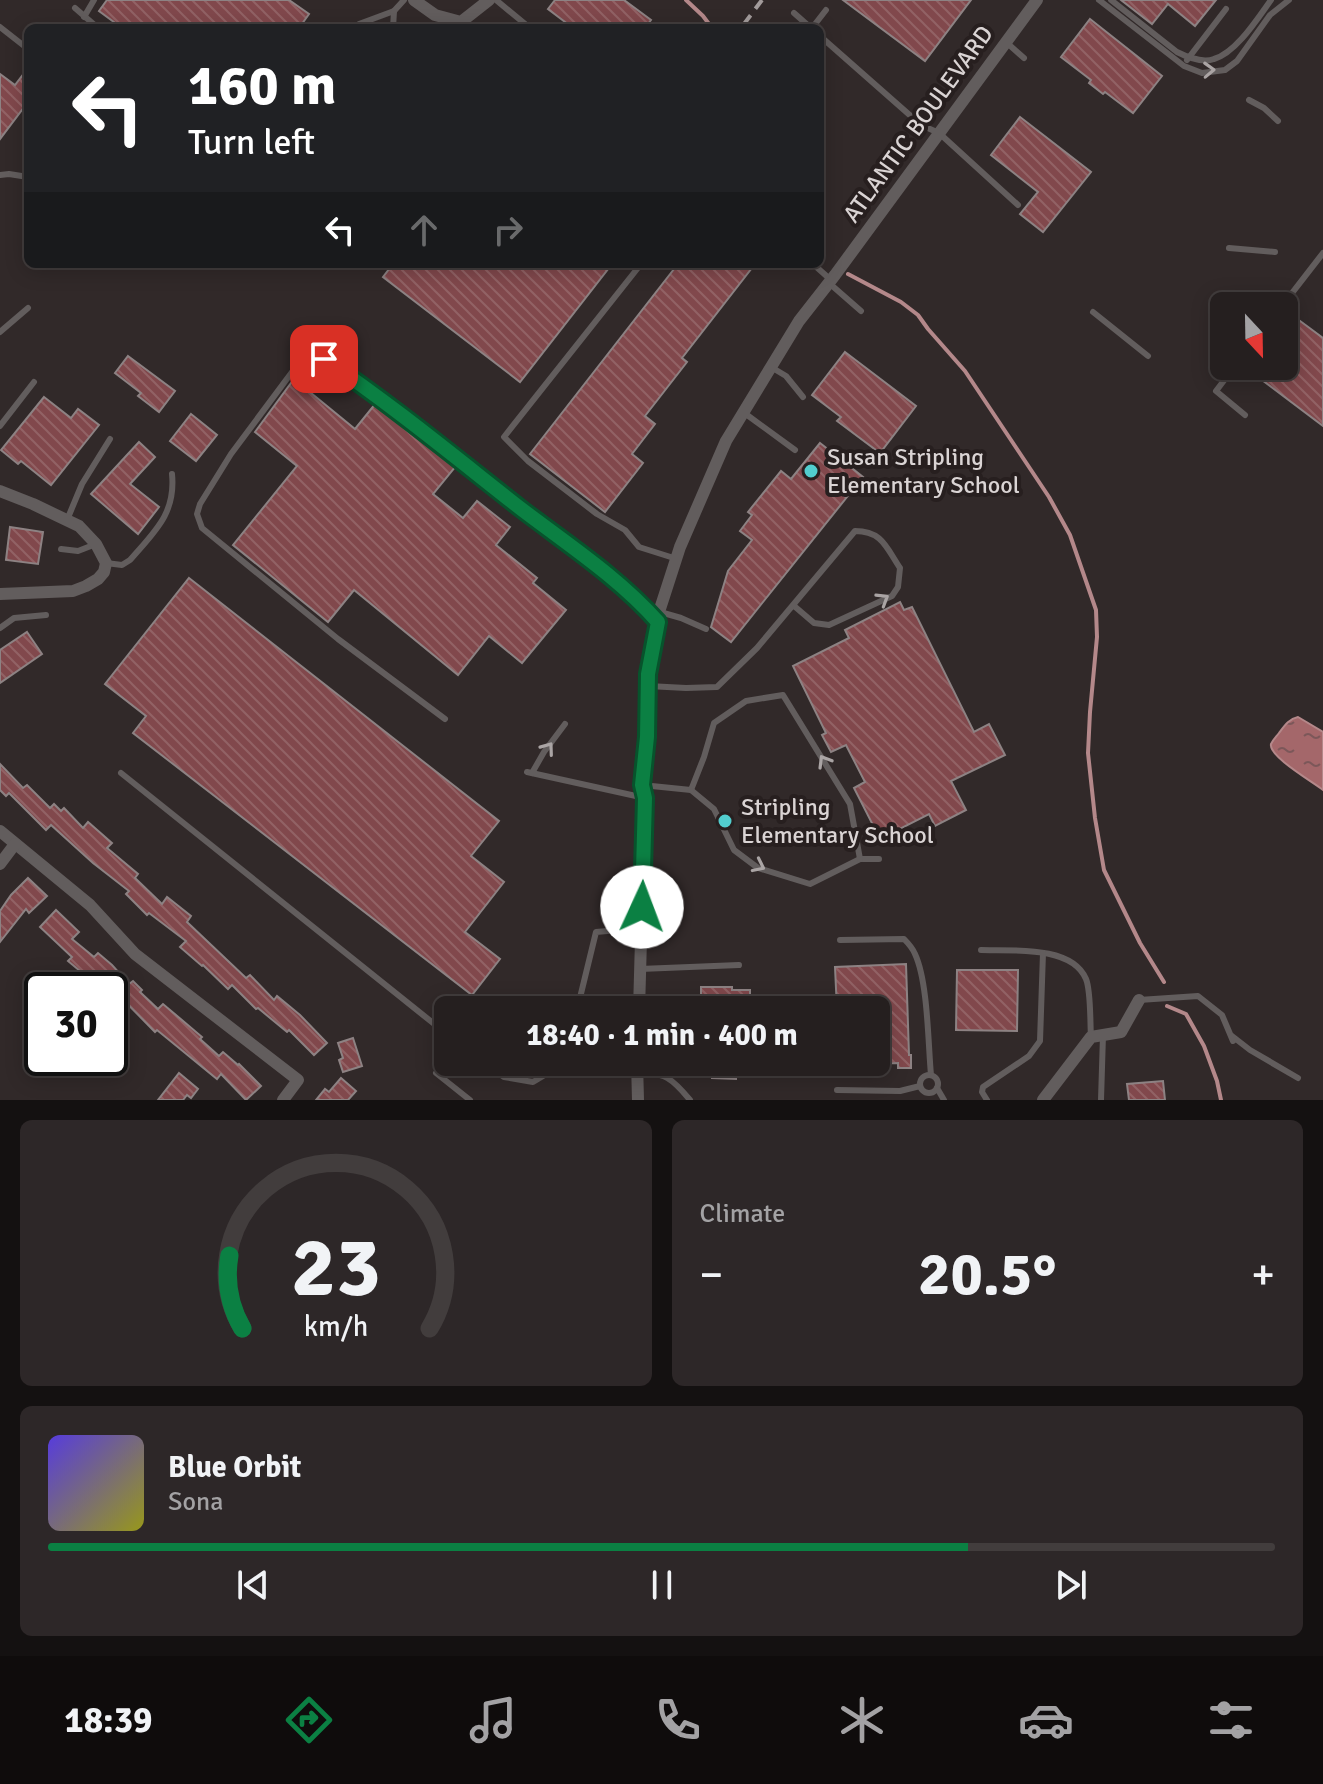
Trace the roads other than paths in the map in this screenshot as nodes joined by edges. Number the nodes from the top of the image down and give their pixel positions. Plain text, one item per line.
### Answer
1 (94, 0) edge
2 (404, 0) edge
3 (414, 0) edge
4 (489, 0) edge
5 (496, 0) edge
6 (1037, 0) edge
7 (1099, 0) edge
8 (1111, 0) edge
9 (1271, 0) edge
10 (1289, 0) edge
11 (75, 8) dead end
12 (1226, 9) dead end
13 (826, 10) dead end
14 (394, 11) junction
15 (794, 13) dead end
16 (84, 17) junction
17 (93, 24) edge
18 (359, 24) dead end
19 (393, 24) edge
20 (525, 24) edge
21 (806, 24) edge
22 (814, 24) edge
23 (0, 27) edge
24 (824, 40) edge
25 (1006, 42) junction
26 (24, 46) edge
27 (1188, 57) junction
28 (1024, 58) dead end
29 (1184, 66) junction
30 (1249, 100) dead end
31 (1278, 121) dead end
32 (939, 133) junction
33 (0, 175) edge
34 (24, 176) edge
35 (1018, 205) dead end
36 (1229, 248) dead end
37 (1275, 252) dead end
38 (1323, 253) edge
39 (638, 268) edge
40 (818, 268) edge
41 (832, 279) junction
42 (1293, 292) edge
43 (28, 308) dead end
44 (861, 311) dead end
45 (1093, 312) dead end
46 (0, 332) edge
47 (1148, 356) dead end
48 (771, 367) junction
49 (1224, 380) edge
50 (34, 382) dead end
51 (803, 397) dead end
52 (743, 412) junction
53 (1245, 415) dead end
54 (0, 426) edge
55 (110, 439) dead end
56 (795, 450) dead end
57 (172, 474) dead end
58 (0, 491) edge
59 (67, 520) junction
60 (96, 544) junction
61 (61, 549) dead end
62 (677, 559) junction
63 (106, 563) junction
64 (0, 594) edge
65 (793, 605) junction
66 (46, 615) dead end
67 (658, 617) junction
68 (0, 628) edge
69 (706, 629) dead end
70 (648, 686) junction
71 (445, 719) dead end
72 (565, 724) dead end
73 (121, 773) dead end
74 (691, 790) junction
75 (644, 792) junction
76 (0, 831) edge
77 (15, 844) junction
78 (860, 859) junction
79 (879, 859) dead end
80 (0, 864) edge
81 (641, 928) junction
82 (840, 940) dead end
83 (981, 950) dead end
84 (1043, 953) junction
85 (739, 965) dead end
86 (640, 969) junction
87 (580, 996) edge
88 (639, 996) edge
89 (1139, 1000) joint
90 (434, 1023) edge
91 (1097, 1036) junction
92 (931, 1075) junction
93 (440, 1076) edge
94 (503, 1076) edge
95 (543, 1076) edge
96 (637, 1076) edge
97 (666, 1076) edge
98 (1298, 1078) dead end
99 (920, 1086) junction
100 (937, 1088) junction
101 (837, 1090) dead end
102 (283, 1100) edge
103 (470, 1100) edge
104 (638, 1100) edge
105 (690, 1100) edge
106 (944, 1100) edge
107 (987, 1100) edge
108 (1043, 1100) edge
109 (1101, 1100) edge

1 - 16 lane
2 - 14 lane
3 - 4 street
5 - 20 lane
6 - 25 street, ATLANTIC BOULEVARD
7 - 29 lane
8 - 27 lane
9 - 27 lane
29 -> 10 lane
11 - 16 lane
12 - 27 lane
13 - 22 lane
14 - 18 lane
14 - 19 lane
15 - 21 lane
16 - 17 lane
23 - 26 lane
24 - 32 lane
25 - 28 lane
25 - 32 street, ATLANTIC BOULEVARD
27 - 29 lane
30 - 31 lane
32 - 35 lane
32 - 41 street, ATLANTIC BOULEVARD
33 - 34 lane
36 - 37 lane
38 - 42 lane
39 - 62 lane
40 - 41 lane
41 - 44 lane
41 - 48 street, ATLANTIC BOULEVARD
43 - 46 lane
45 - 47 lane
48 - 51 lane
48 - 52 street, ATLANTIC BOULEVARD
49 - 53 lane
50 - 54 lane
52 - 56 lane
52 - 62 street, ATLANTIC BOULEVARD
55 - 59 lane
57 - 63 lane
58 - 59 street
59 - 60 street
60 - 61 lane
60 - 63 street
62 - 67 street, ATLANTIC BOULEVARD
63 - 64 street
65 -> 65 lane
65 - 70 lane
66 - 68 lane
67 - 69 lane
67 - 70 street, ATLANTIC BOULEVARD
67 - 71 lane
70 - 75 street, ATLANTIC BOULEVARD
75 -> 72 lane
73 - 90 lane
74 - 75 lane
74 -> 78 lane
78 -> 74 lane
75 - 81 street, ATLANTIC BOULEVARD
76 - 77 street
77 - 80 street
77 - 102 street
78 - 79 lane
81 - 86 street, ATLANTIC BOULEVARD
81 - 87 lane
82 - 92 lane
83 - 84 lane
84 - 91 lane
84 - 107 lane
85 - 86 lane
86 - 88 street, ATLANTIC BOULEVARD
89 - 91 street
89 - 98 lane
91 - 108 street
91 - 109 lane
92 - 99 lane
92 - 100 lane
93 - 103 lane
94 - 95 lane
96 - 104 street
97 - 105 lane
99 - 100 lane
99 - 101 lane
100 - 106 lane

